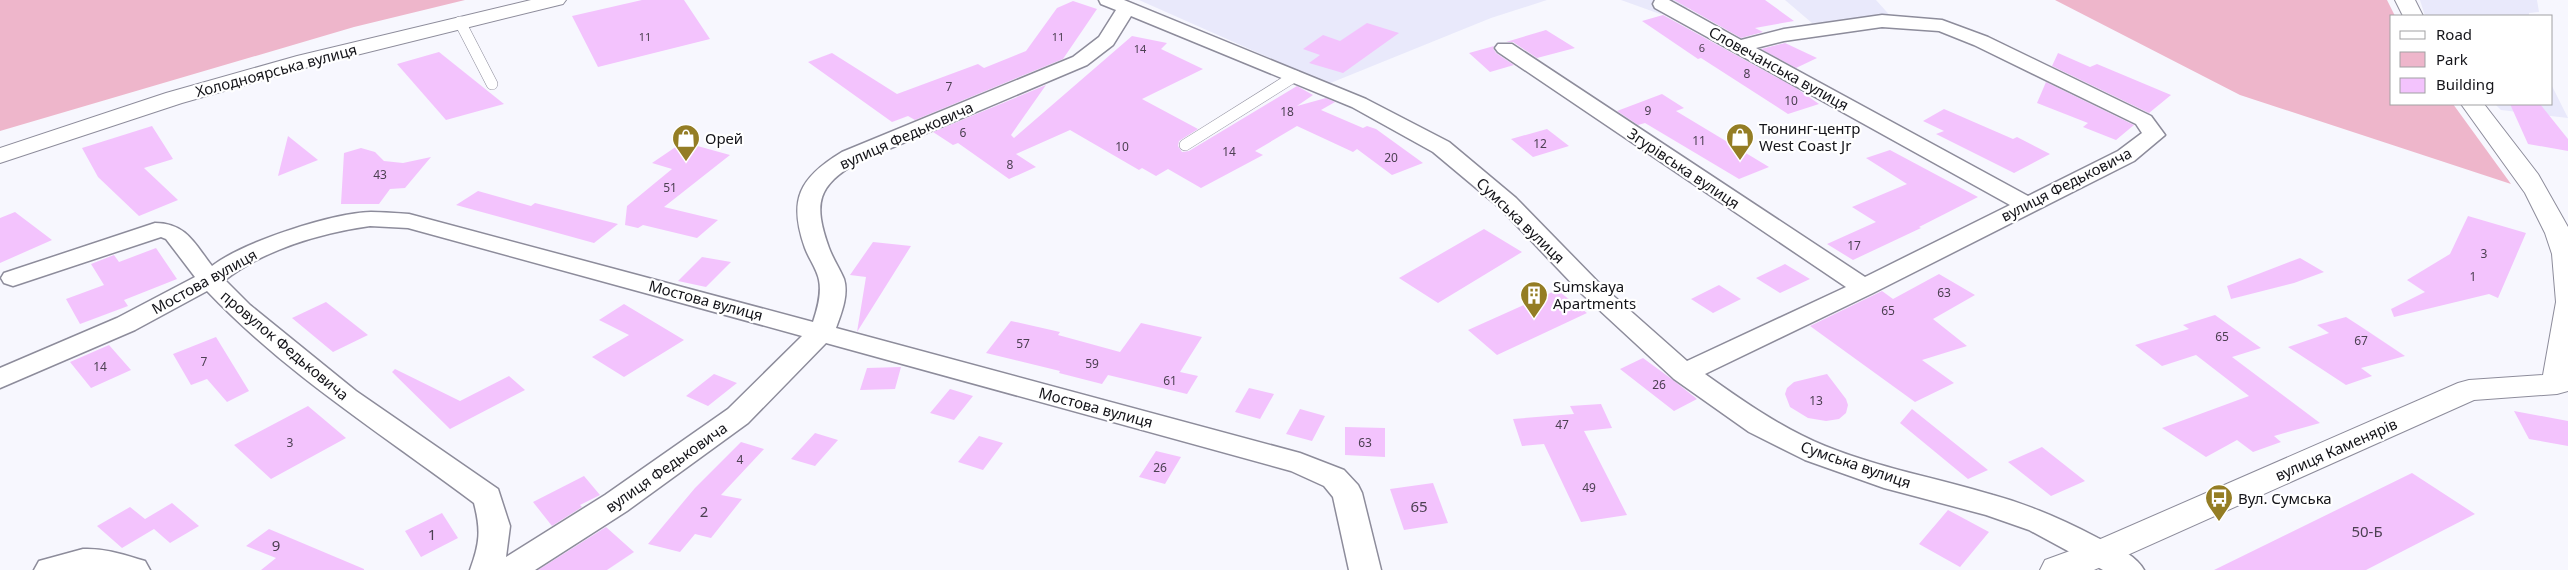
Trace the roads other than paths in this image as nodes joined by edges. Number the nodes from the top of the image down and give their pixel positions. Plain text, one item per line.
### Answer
1 (556, 0) edge
2 (2405, 0) edge
3 (1118, 4) edge
4 (1662, 4) dead end
5 (2412, 15) edge
6 (460, 22) junction
7 (1740, 46) junction
8 (1505, 48) dead end
9 (1295, 76) junction
10 (492, 84) dead end
11 (2473, 105) edge
12 (1185, 145) dead end
13 (0, 156) edge
14 (2027, 205) junction
15 (13, 278) dead end
16 (210, 279) junction
17 (1864, 288) junction
18 (2568, 300) edge
19 (2568, 305) edge
20 (822, 332) junction
21 (1684, 373) junction
22 (0, 380) edge
23 (2562, 386) edge
24 (2101, 553) junction
25 (50, 570) edge
26 (134, 570) edge
27 (486, 570) edge
28 (510, 570) edge
29 (1365, 570) edge
30 (2057, 570) edge
31 (2128, 570) edge

1 - 6 street, Холодноярська вулиця
2 - 5 street
3 - 9 street, Сумська вулиця
3 - 20 street, вулиця Федьковича
4 - 7 street, Словечанська вулиця
6 - 10 lane
6 - 13 street, Холодноярська вулиця
7 - 14 street, Словечанська вулиця
7 - 14 street, вулиця Федьковича
8 - 17 street, Згурівська вулиця
9 - 12 lane
9 - 21 street, Сумська вулиця
11 - 18 street
14 - 17 street, вулиця Федьковича
15 - 16 street, провулок Федьковича
16 - 20 street, Мостова вулиця
16 - 22 street, Мостова вулиця
16 - 27 street, провулок Федьковича
17 - 21 street, вулиця Федьковича
19 - 23 street
20 - 28 street, вулиця Федьковича
20 - 29 street, Мостова вулиця
21 - 24 street, Сумська вулиця
23 - 24 street, вулиця Каменярів
24 - 30 street, вулиця Каменярів
24 - 31 street, Сумська вулиця
25 - 26 street

